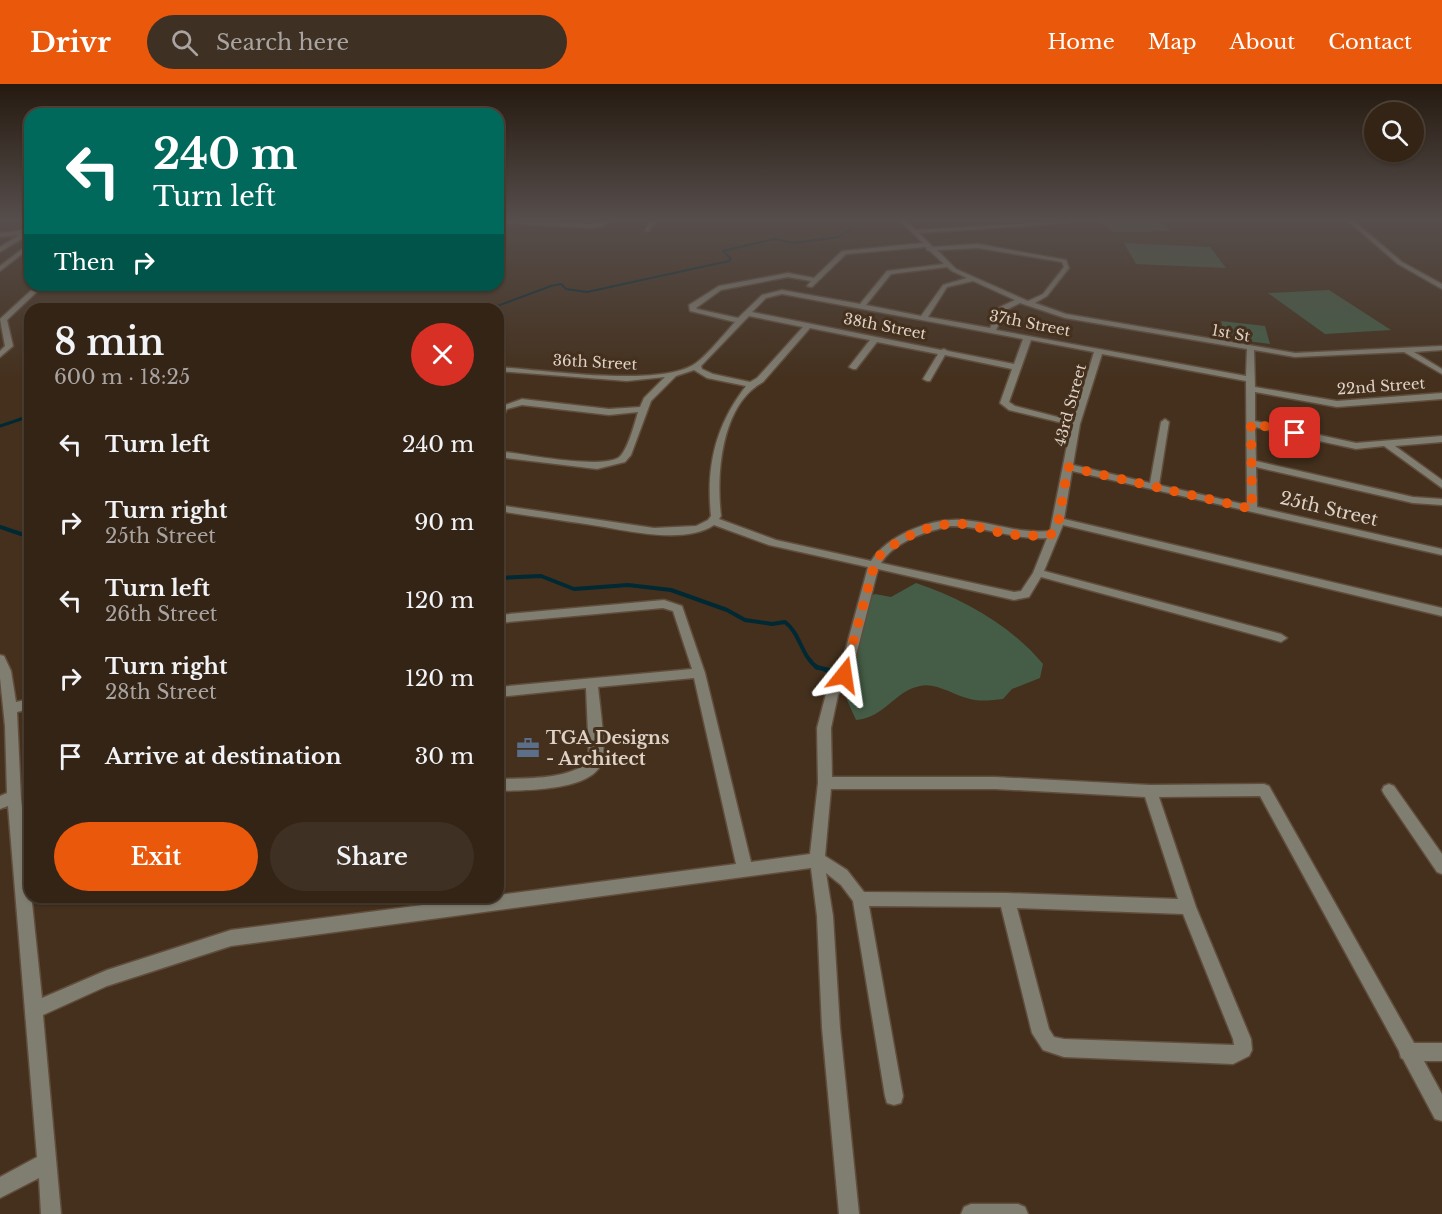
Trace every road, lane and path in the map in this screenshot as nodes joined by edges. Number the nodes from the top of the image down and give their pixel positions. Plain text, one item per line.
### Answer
1 (821, 274) edge
2 (888, 274) edge
3 (964, 274) edge
4 (1062, 274) edge
5 (1419, 274) edge
6 (973, 279) junction
7 (814, 280) junction
8 (1433, 282) junction
9 (1442, 282) edge
10 (1442, 287) edge
11 (34, 291) edge
12 (804, 295) junction
13 (1020, 300) junction
14 (1029, 303) junction
15 (862, 306) junction
16 (749, 314) junction
17 (924, 317) junction
18 (740, 321) junction
19 (809, 325) junction
20 (993, 329) junction
21 (1028, 337) junction
22 (876, 338) junction
23 (1442, 348) edge
24 (1099, 350) junction
25 (1250, 350) junction
26 (944, 351) junction
27 (1407, 351) junction
28 (0, 355) edge
29 (697, 366) junction
30 (853, 367) dead end
31 (1015, 367) junction
32 (504, 369) edge
33 (1442, 372) edge
34 (673, 374) junction
35 (927, 379) dead end
36 (1251, 379) junction
37 (751, 385) junction
38 (1251, 389) junction
39 (1442, 396) edge
40 (642, 409) junction
41 (504, 410) edge
42 (1165, 422) dead end
43 (1251, 423) junction
44 (1076, 424) junction
45 (1442, 439) edge
46 (1387, 444) junction
47 (504, 455) edge
48 (1252, 463) junction
49 (1068, 467) junction
50 (1442, 485) edge
51 (1154, 486) junction
52 (1442, 502) edge
53 (504, 509) edge
54 (1252, 509) junction
55 (714, 521) junction
56 (1058, 521) junction
57 (1053, 534) junction
58 (1442, 552) edge
59 (874, 565) junction
60 (1038, 573) junction
61 (1442, 612) edge
62 (504, 618) edge
63 (1281, 638) dead end
64 (0, 659) edge
65 (699, 673) junction
66 (592, 684) junction
67 (504, 691) edge
68 (24, 706) edge
69 (10, 710) junction
70 (825, 783) junction
71 (504, 784) edge
72 (1389, 790) dead end
73 (1150, 791) junction
74 (7, 800) edge
75 (817, 860) junction
76 (1442, 867) edge
77 (746, 870) junction
78 (24, 876) edge
79 (861, 898) junction
80 (1007, 900) junction
81 (504, 902) edge
82 (28, 903) edge
83 (496, 903) edge
84 (1188, 907) junction
85 (36, 1010) junction
86 (1407, 1052) junction
87 (1442, 1052) edge
88 (894, 1096) dead end
89 (1442, 1112) edge
90 (48, 1162) junction
91 (0, 1188) edge
92 (51, 1214) edge
93 (849, 1214) edge
94 (971, 1214) edge
95 (1018, 1214) edge

1 - 7 street
2 - 15 street
3 - 6 street, 1st St
4 - 14 street
5 - 8 street
6 - 13 street, 1st St
6 - 17 street
7 - 12 street
7 - 18 street
8 - 9 street
8 - 10 street
11 - 28 street
12 - 15 street, 37th Street
12 - 16 street, 36th Street
13 - 14 street, 1st St
13 - 20 street
14 - 25 street, 1st St
15 - 17 street, 37th Street
16 - 18 street, 36th Street
16 - 19 street, 38th Street
17 - 20 street, 37th Street
18 - 29 street, 36th Street
19 - 22 street, 38th Street
19 - 37 street
20 - 21 street, 37th Street
21 - 24 street, 37th Street
21 - 31 street
22 - 26 street, 38th Street
22 - 30 street
23 - 27 street, 1st St
24 - 36 street, 37th Street
24 - 44 street, 43rd Street
25 - 27 street, 1st St
25 - 36 street
26 - 31 street, 38th Street
26 - 35 street
27 - 33 street
29 - 34 street, 36th Street
29 - 37 street
31 - 44 street
32 - 34 street, 36th Street
34 - 40 street
36 - 38 street
37 - 55 street
38 - 39 street, 22nd Street
38 - 43 street
40 - 41 street
40 - 47 street
42 - 51 street
43 - 46 street
43 - 48 street
44 - 49 street, 43rd Street
45 - 46 street
46 - 50 street
48 - 52 street
48 - 54 street
49 - 51 street, 25th Street
49 - 56 street, 43rd Street
51 - 54 street, 25th Street
53 - 55 street
54 - 58 street, 25th Street
55 - 59 street, 43rd Street
56 - 57 street, 43rd Street
56 - 61 street
57 - 59 street
57 - 60 street, 43rd Street
59 - 60 street, 43rd Street
59 - 70 street
60 - 63 street
62 - 65 street
64 - 69 street
65 - 66 street
65 - 77 street
66 - 67 street
66 - 71 street
68 - 69 street
69 - 74 street
70 - 73 street
70 - 75 street
72 - 76 street
73 - 84 street
73 - 86 street
74 - 78 street
75 - 77 street
75 - 79 street
75 - 93 street
77 - 81 street
79 - 80 street
79 - 88 street
80 - 84 street
80 - 84 street
82 - 85 street
83 - 85 street
85 - 90 street
86 - 87 street
86 - 89 street
90 - 91 street
90 - 92 street
94 - 95 street

